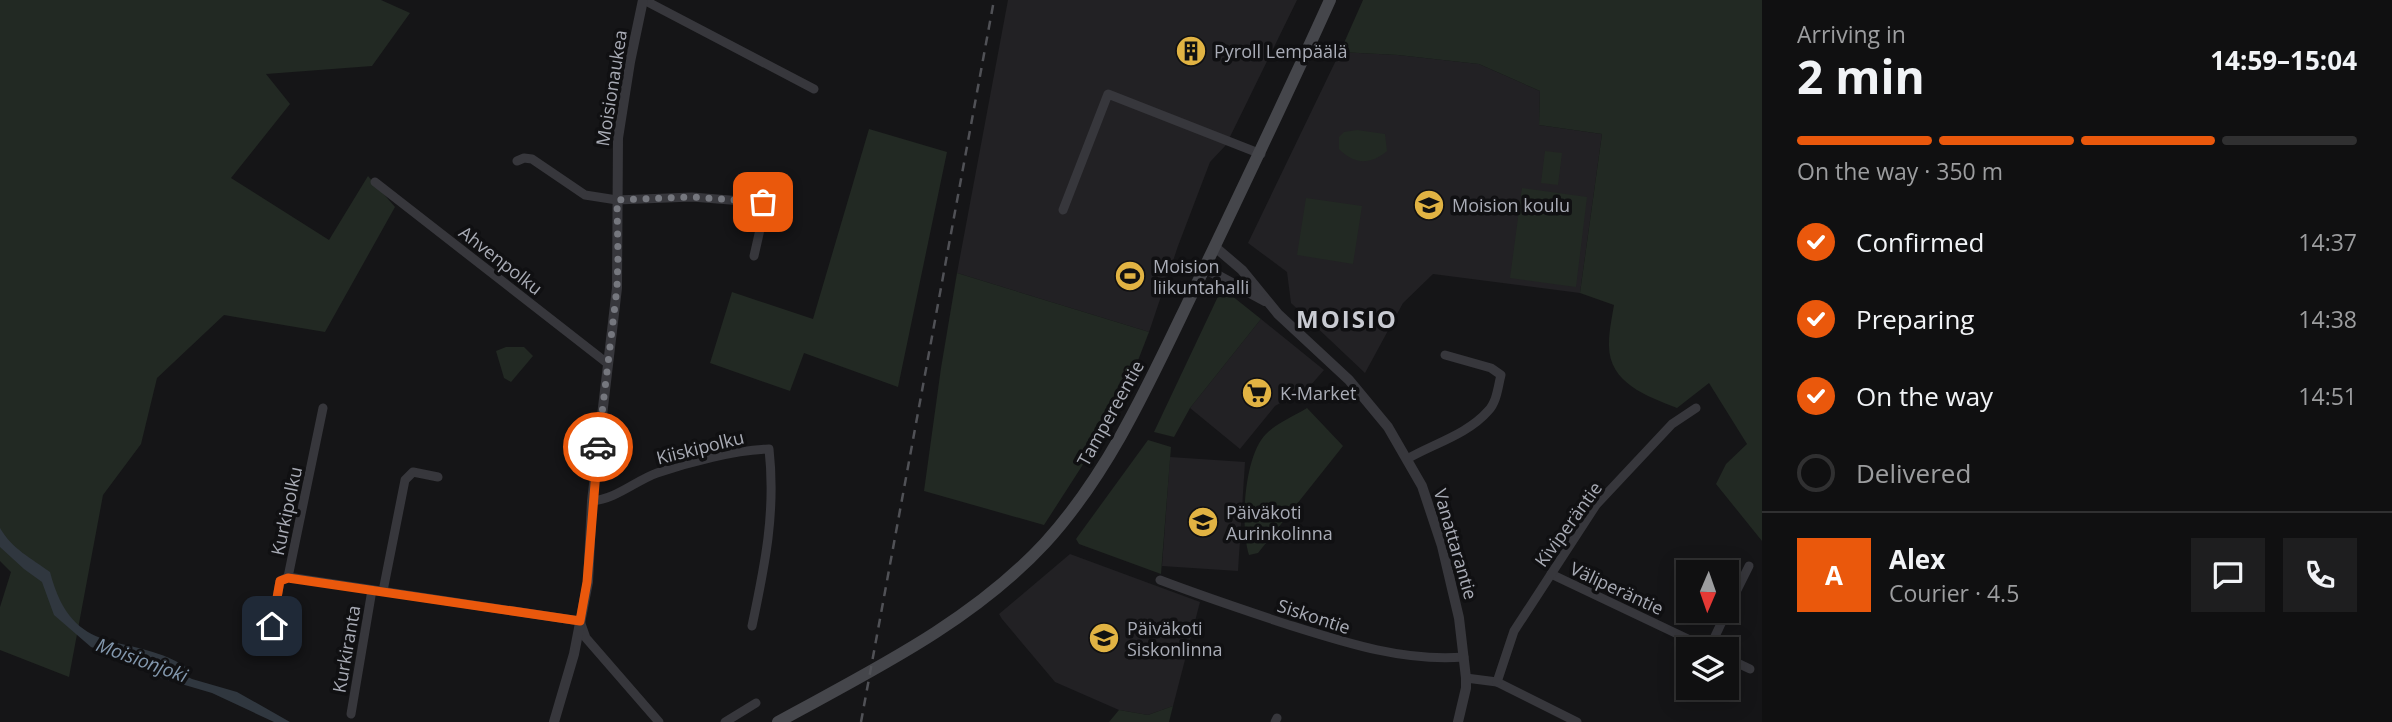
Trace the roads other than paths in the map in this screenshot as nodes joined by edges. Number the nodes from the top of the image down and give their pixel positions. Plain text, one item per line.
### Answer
1 (644, 0) edge
2 (1330, 0) edge
3 (814, 89) dead end
4 (1261, 154) junction
5 (517, 161) dead end
6 (375, 181) dead end
7 (617, 200) junction
8 (1063, 210) dead end
9 (1214, 247) junction
10 (754, 256) dead end
11 (1204, 268) junction
12 (1270, 305) junction
13 (1445, 355) dead end
14 (607, 363) junction
15 (323, 408) dead end
16 (1696, 408) dead end
17 (1407, 459) junction
18 (438, 477) dead end
19 (593, 501) junction
20 (1749, 566) dead end
21 (1551, 574) junction
22 (288, 578) junction
23 (1160, 580) dead end
24 (1740, 584) edge
25 (372, 590) junction
26 (383, 591) junction
27 (580, 621) junction
28 (752, 626) dead end
29 (1684, 637) edge
30 (268, 649) dead end
31 (1464, 657) junction
32 (1739, 664) edge
33 (1750, 669) dead end
34 (1466, 678) junction
35 (1497, 682) junction
36 (756, 703) dead end
37 (351, 714) dead end
38 (554, 722) edge
39 (659, 722) edge
40 (725, 722) edge
41 (778, 722) edge
42 (1458, 722) edge
43 (1577, 722) edge

1 - 3 street
1 - 7 street, Moisionaukea
2 - 4 main road, Tampereentie
4 - 8 street
4 - 9 main road, Tampereentie
5 - 7 street
6 - 14 street, Ahvenpolku
7 - 10 street
7 - 14 street, Moisionaukea
9 - 11 main road, Tampereentie
9 - 12 street, Vanattarantie
11 - 12 street, Vanattarantie
11 - 41 main road, Tampereentie
12 - 17 street, Vanattarantie
13 - 17 street
14 - 19 street, Moisionaukea
15 - 22 street, Kurkipolku
16 - 21 street, Kiviperäntie
17 - 31 street, Vanattarantie
18 - 26 street
19 - 27 street, Moisionaukea
19 - 28 street, Kiiskipolku
20 - 24 street, Väliperäntie
21 - 29 street, Väliperäntie
21 - 35 street, Kiviperäntie
22 - 25 street, Kurkipolku
22 - 30 street
23 - 31 street, Siskontie
25 - 26 street, Kurkipolku
25 - 37 street, Kurkiranta
26 - 27 street, Kurkipolku
27 - 38 street, Moisionaukea
27 - 39 street
31 - 34 street, Vanattarantie
32 - 33 street
34 - 35 street
34 - 42 street, Vanattarantie
35 - 43 street
36 - 40 street

